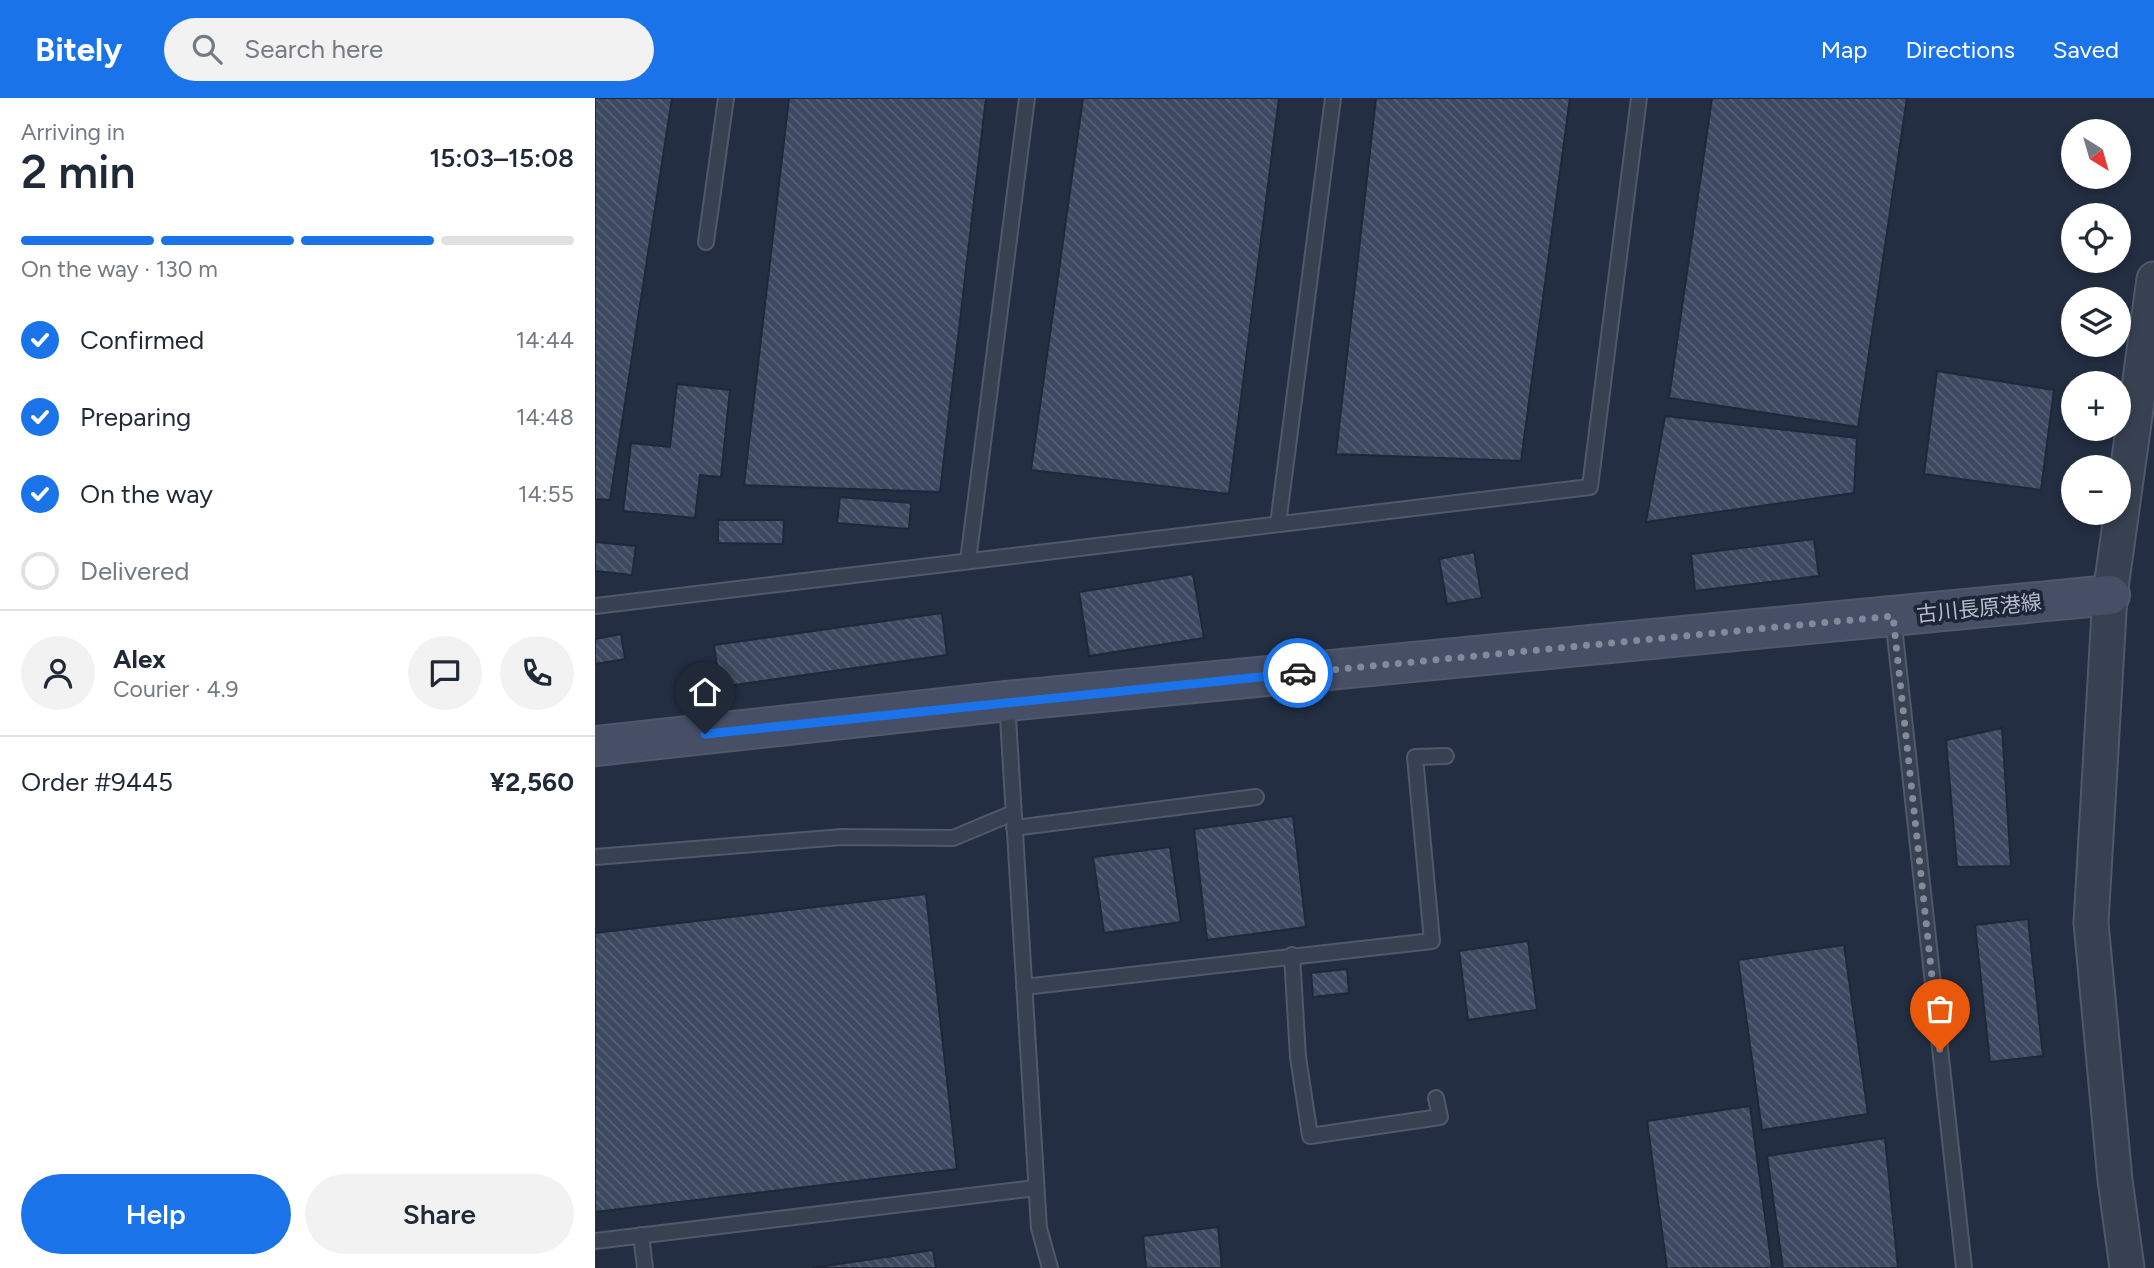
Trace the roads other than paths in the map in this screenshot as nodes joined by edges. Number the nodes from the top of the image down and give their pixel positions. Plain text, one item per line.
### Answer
1 (726, 98) edge
2 (1027, 98) edge
3 (1333, 98) edge
4 (1639, 98) edge
5 (706, 242) dead end
6 (2154, 279) edge
7 (2150, 331) edge
8 (1277, 524) junction
9 (968, 561) junction
10 (2110, 595) junction
11 (595, 606) edge
12 (1893, 616) junction
13 (1007, 702) junction
14 (595, 746) edge
15 (1446, 756) dead end
16 (1256, 797) dead end
17 (1014, 820) junction
18 (595, 857) edge
19 (1292, 956) junction
20 (1024, 987) junction
21 (1436, 1098) dead end
22 (1036, 1188) junction
23 (641, 1236) junction
24 (595, 1241) edge
25 (645, 1268) edge
26 (1049, 1268) edge
27 (1964, 1268) edge
28 (2127, 1268) edge

1 - 5 lane
2 - 9 lane
3 - 8 lane
4 - 8 lane
6 - 7 street
7 - 10 street
8 - 9 lane
9 - 11 lane
10 - 12 main road, 古川長原港線
10 - 28 street
12 - 13 main road, 古川長原港線
12 - 27 lane
13 - 14 main road, 古川長原港線
13 - 17 lane
15 - 19 lane
16 - 17 lane
17 - 18 lane
17 - 20 lane
19 - 20 lane
19 - 21 lane
20 - 22 lane
22 - 23 lane
22 - 26 lane
23 - 24 lane
23 - 25 lane

